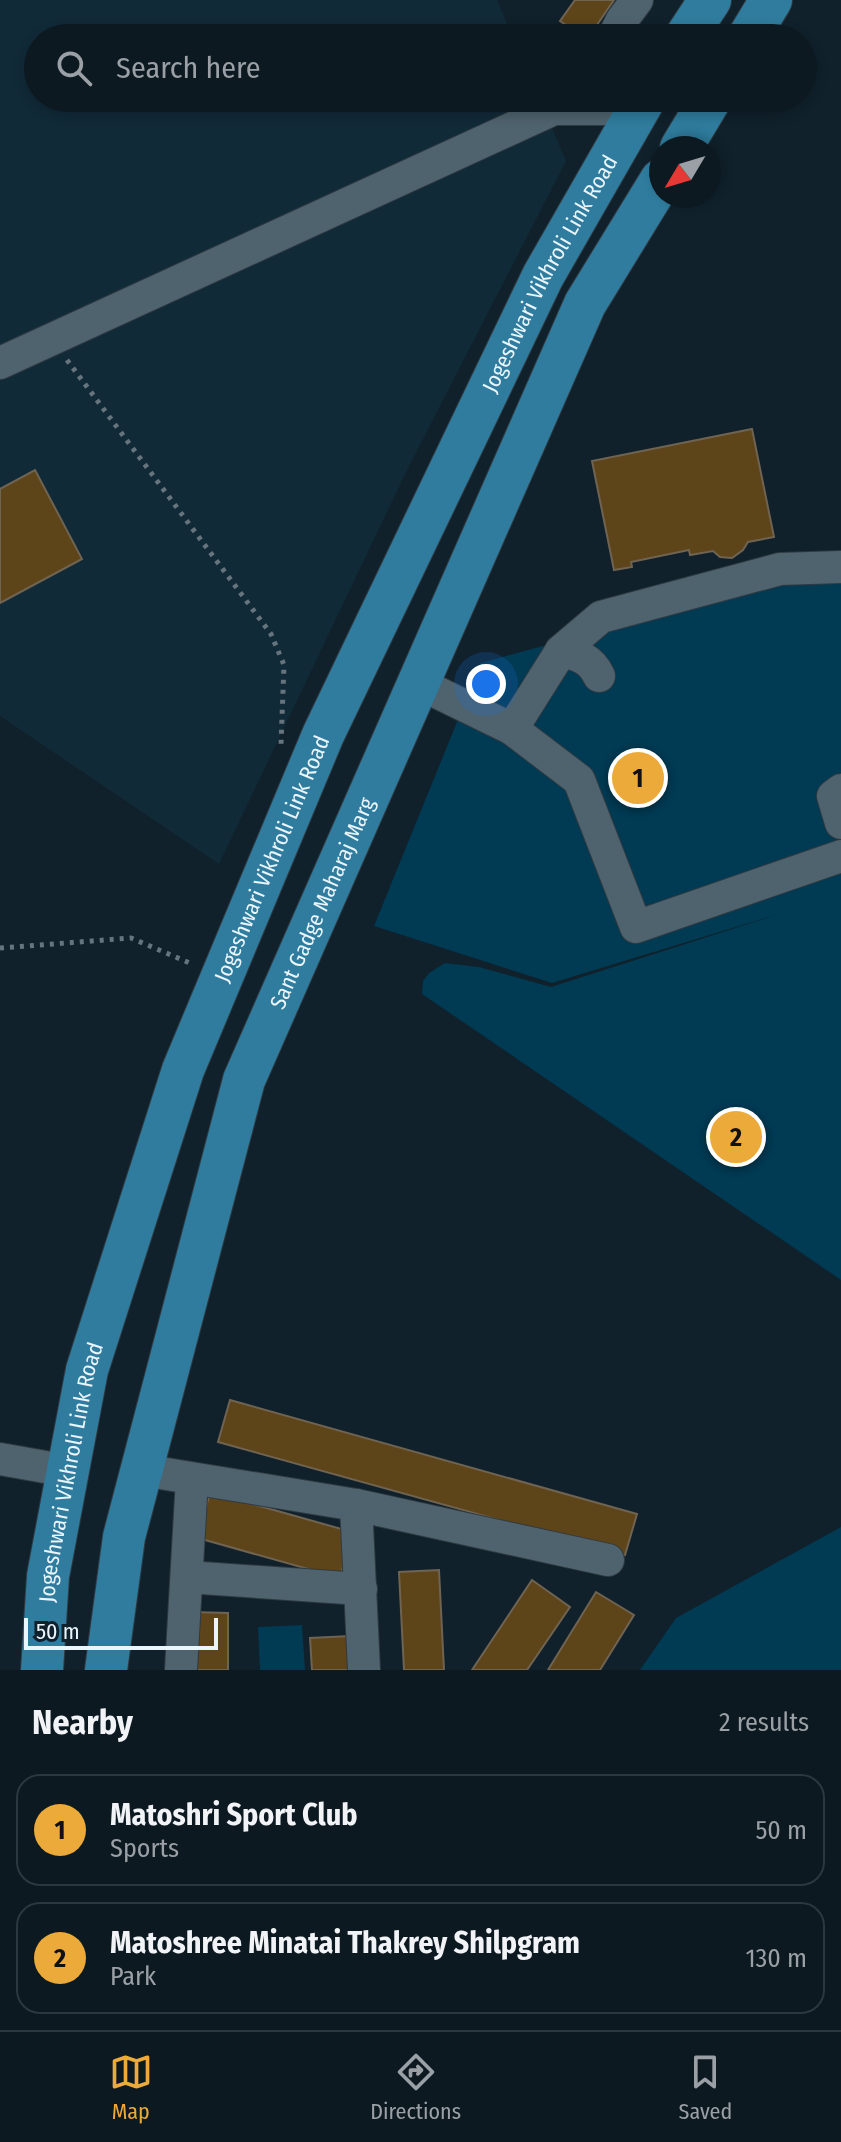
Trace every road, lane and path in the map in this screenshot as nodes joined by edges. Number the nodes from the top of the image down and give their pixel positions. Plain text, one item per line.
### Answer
1 (637, 0) edge
2 (710, 0) edge
3 (771, 0) edge
4 (620, 24) edge
5 (694, 24) edge
6 (756, 24) edge
7 (547, 112) edge
8 (631, 112) edge
9 (703, 112) edge
10 (688, 136) edge
11 (649, 200) edge
12 (52, 339) junction
13 (0, 363) edge
14 (841, 567) edge
15 (561, 651) junction
16 (599, 676) dead end
17 (418, 683) junction
18 (512, 729) junction
19 (281, 751) dead end
20 (841, 790) edge
21 (841, 823) edge
22 (841, 856) edge
23 (0, 948) edge
24 (222, 977) junction
25 (0, 1459) edge
26 (142, 1470) junction
27 (68, 1471) junction
28 (192, 1479) junction
29 (356, 1505) junction
30 (608, 1560) dead end
31 (187, 1577) junction
32 (361, 1589) junction
33 (42, 1670) edge
34 (106, 1670) edge
35 (181, 1670) edge
36 (364, 1670) edge

1 - 4 street
2 - 5 main road
3 - 6 main road
7 - 12 street
8 - 24 main road, Jogeshwari Vikhroli Link Road
9 - 10 main road
11 - 17 main road, Sant Gadge Maharaj Marg
12 - 13 street
12 - 19 path
14 - 15 street
15 - 16 street
15 - 18 street
17 - 18 street
17 - 26 main road, Sant Gadge Maharaj Marg
18 - 22 street
20 - 21 street
23 - 24 path
24 - 27 main road, Jogeshwari Vikhroli Link Road
25 - 27 street
26 - 28 street
26 - 34 main road, Sant Gadge Maharaj Marg
27 - 33 main road, Jogeshwari Vikhroli Link Road
28 - 29 street
28 - 31 street
29 - 30 street
29 - 32 street
31 - 32 street
31 - 35 street
32 - 36 street

